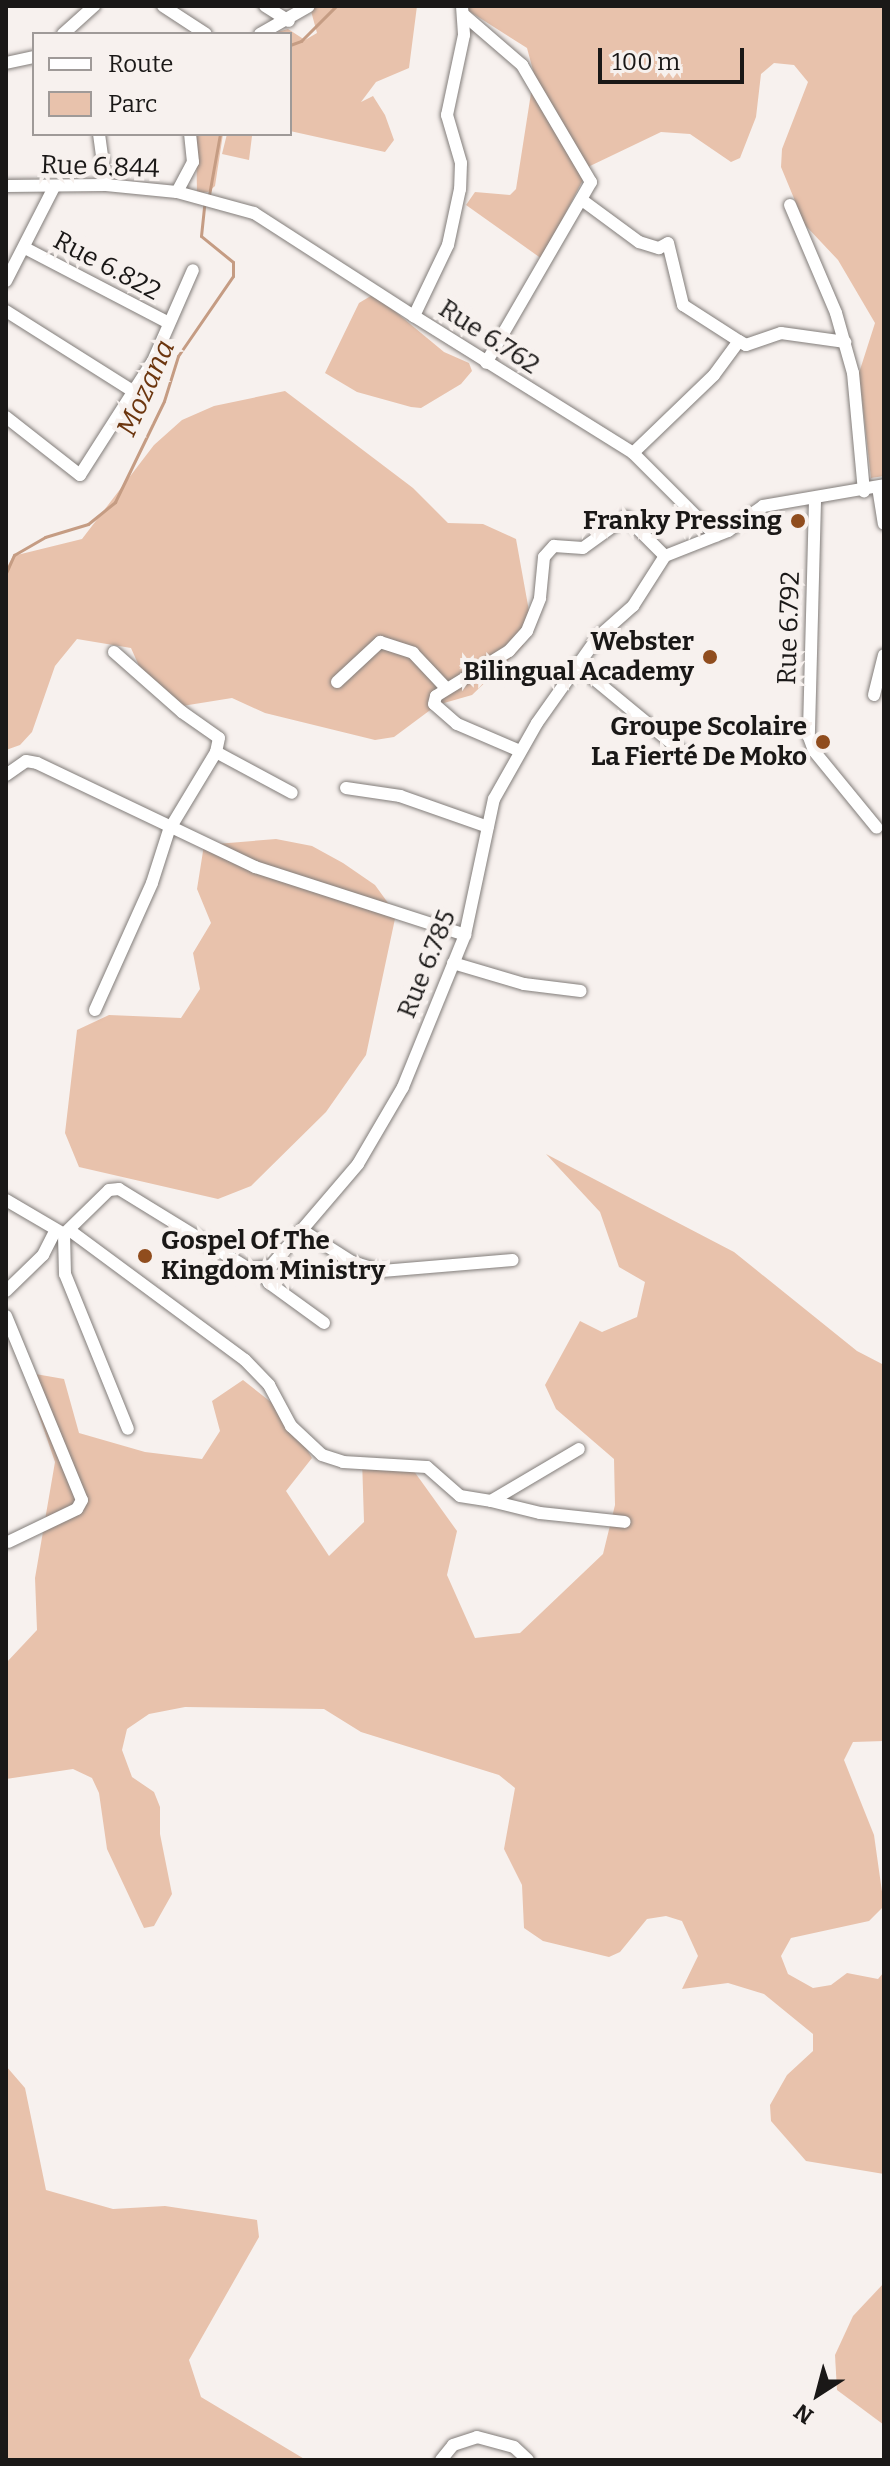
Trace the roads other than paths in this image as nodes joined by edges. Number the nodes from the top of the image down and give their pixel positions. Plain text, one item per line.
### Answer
1 (94, 6) edge
2 (163, 6) edge
3 (265, 6) edge
4 (309, 6) edge
5 (463, 10) edge
6 (289, 21) junction
7 (65, 32) edge
8 (203, 32) edge
9 (264, 32) edge
10 (32, 57) edge
11 (6, 63) edge
12 (99, 136) edge
13 (190, 136) edge
14 (106, 185) junction
15 (6, 186) edge
16 (54, 187) junction
17 (177, 192) junction
18 (582, 200) junction
19 (790, 205) dead end
20 (25, 248) junction
21 (193, 270) dead end
22 (6, 281) edge
23 (6, 311) edge
24 (414, 316) junction
25 (169, 323) junction
26 (739, 341) junction
27 (845, 342) junction
28 (486, 363) junction
29 (134, 392) junction
30 (6, 417) edge
31 (633, 453) junction
32 (881, 486) edge
33 (864, 491) junction
34 (815, 501) junction
35 (884, 524) edge
36 (716, 536) junction
37 (665, 556) junction
38 (114, 652) dead end
39 (884, 655) edge
40 (577, 665) junction
41 (337, 682) dead end
42 (446, 688) junction
43 (874, 695) dead end
44 (520, 751) junction
45 (216, 752) junction
46 (682, 752) dead end
47 (6, 775) edge
48 (346, 788) dead end
49 (292, 793) dead end
50 (488, 827) junction
51 (877, 828) dead end
52 (169, 830) junction
53 (465, 935) junction
54 (453, 963) junction
55 (581, 991) dead end
56 (95, 1010) dead end
57 (6, 1200) edge
58 (64, 1232) junction
59 (305, 1232) junction
60 (513, 1260) dead end
61 (262, 1271) junction
62 (6, 1291) edge
63 (6, 1316) edge
64 (324, 1323) dead end
65 (128, 1429) dead end
66 (579, 1449) dead end
67 (491, 1501) junction
68 (625, 1522) dead end
69 (8, 1542) edge
70 (441, 2460) edge
71 (528, 2460) edge

1 - 7 street
2 - 8 street
3 - 6 street
4 - 6 street
5 - 18 street
5 - 24 street, Rue 6.762
6 - 9 street
10 - 11 street
12 - 14 street
13 - 17 street, Rue 6.844
14 - 16 street, Rue 6.844
14 - 17 street, Rue 6.844
15 - 16 street, Rue 6.844
16 - 20 street
17 - 24 street
18 - 26 street
18 - 28 street
19 - 27 street
20 - 22 street
20 - 25 street, Rue 6.822
21 - 25 street
23 - 29 street
24 - 28 street, Rue 6.762
25 - 29 street
26 - 27 street
26 - 31 street
27 - 33 street
28 - 31 street, Rue 6.762
29 - 30 street
31 - 36 street, Rue 6.762
32 - 33 street
32 - 35 street
33 - 34 street
34 - 36 street
34 - 51 street, Rue 6.792
36 - 37 street
37 - 40 street, Rue 6.785
37 - 42 street
38 - 45 street
39 - 43 street
40 - 44 street, Rue 6.785
40 - 46 street
41 - 42 street
42 - 44 street
44 - 50 street, Rue 6.785
45 - 49 street
45 - 52 street
47 - 52 street
48 - 50 street
50 - 53 street, Rue 6.785
52 - 53 street
52 - 56 street
53 - 54 street, Rue 6.785
54 - 55 street
54 - 59 street, Rue 6.785
57 - 58 street
58 - 61 street
58 - 62 street
58 - 65 street
58 - 67 street
59 - 60 street
59 - 61 street, Rue 6.785
61 - 64 street
63 - 69 street
66 - 67 street
67 - 68 street
70 - 71 street

